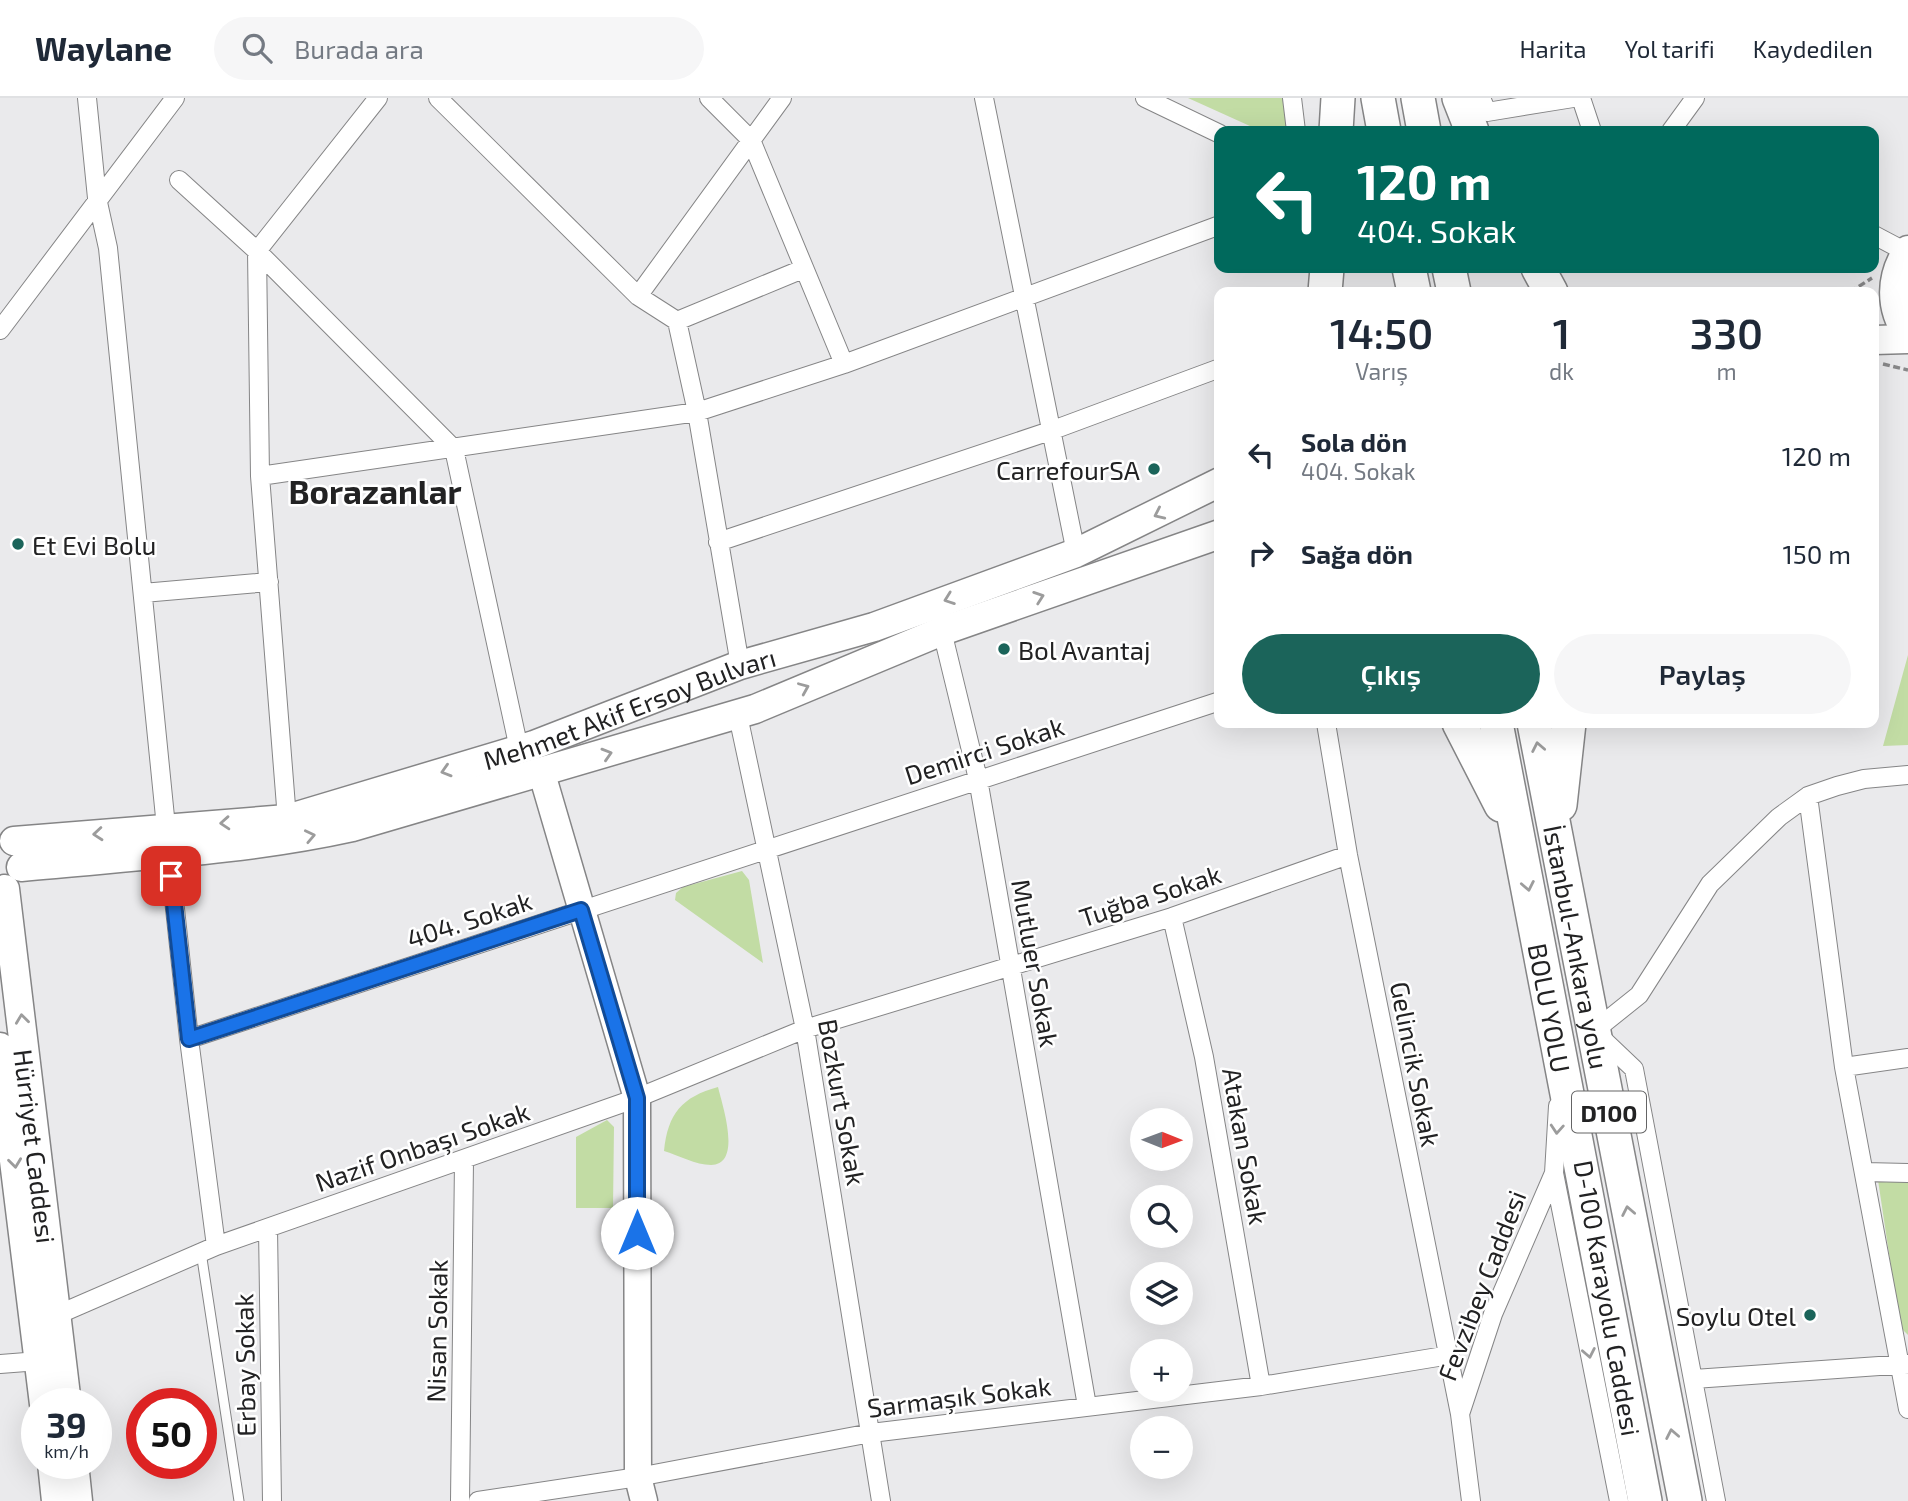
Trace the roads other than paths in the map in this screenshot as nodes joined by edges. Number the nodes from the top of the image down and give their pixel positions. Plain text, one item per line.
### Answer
1 (87, 98) edge
2 (174, 98) edge
3 (378, 98) edge
4 (438, 98) edge
5 (709, 98) edge
6 (782, 98) edge
7 (984, 98) edge
8 (1145, 98) edge
9 (1292, 98) edge
10 (1338, 98) edge
11 (1378, 98) edge
12 (1418, 98) edge
13 (1459, 98) edge
14 (1481, 98) edge
15 (1573, 98) edge
16 (1581, 98) edge
17 (1696, 98) edge
18 (1514, 103) edge
19 (1295, 126) edge
20 (1336, 126) edge
21 (1383, 126) edge
22 (1423, 126) edge
23 (1470, 126) edge
24 (1590, 126) edge
25 (1675, 126) edge
26 (1214, 131) edge
27 (751, 140) junction
28 (179, 180) dead end
29 (97, 198) junction
30 (1214, 227) edge
31 (1879, 237) edge
32 (257, 251) junction
33 (1907, 251) edge
34 (803, 269) junction
35 (1884, 294) edge
36 (1025, 295) junction
37 (638, 296) junction
38 (677, 321) junction
39 (0, 330) edge
40 (1908, 336) edge
41 (1879, 339) edge
42 (844, 364) junction
43 (1214, 370) edge
44 (697, 412) junction
45 (1053, 430) junction
46 (454, 449) junction
47 (260, 476) junction
48 (1210, 488) edge
49 (1214, 536) edge
50 (718, 542) junction
51 (1076, 553) junction
52 (269, 582) junction
53 (143, 593) junction
54 (942, 631) junction
55 (740, 665) junction
56 (1214, 703) edge
57 (741, 714) junction
58 (1327, 728) edge
59 (1462, 728) edge
60 (1497, 728) edge
61 (1535, 728) edge
62 (1568, 728) edge
63 (519, 749) junction
64 (542, 774) junction
65 (1908, 775) edge
66 (978, 779) junction
67 (1808, 796) junction
68 (287, 819) junction
69 (168, 840) junction
70 (1520, 840) junction
71 (1557, 842) junction
72 (766, 851) junction
73 (6, 854) edge
74 (1348, 855) junction
75 (581, 910) junction
76 (1172, 917) junction
77 (1009, 965) junction
78 (805, 1028) junction
79 (1594, 1031) junction
80 (189, 1039) junction
81 (0, 1047) edge
82 (1908, 1058) edge
83 (1561, 1061) junction
84 (1844, 1067) junction
85 (637, 1098) junction
86 (464, 1161) junction
87 (1554, 1172) junction
88 (1865, 1172) junction
89 (1908, 1173) edge
90 (268, 1228) junction
91 (208, 1249) junction
92 (57, 1315) junction
93 (1450, 1355) junction
94 (39, 1362) junction
95 (0, 1364) edge
96 (1904, 1364) edge
97 (1694, 1379) junction
98 (1261, 1387) junction
99 (42, 1388) edge
100 (65, 1388) edge
101 (1087, 1406) junction
102 (1908, 1409) edge
103 (1460, 1414) junction
104 (871, 1433) junction
105 (54, 1479) edge
106 (76, 1479) edge
107 (641, 1489) edge
108 (57, 1501) edge
109 (78, 1501) edge
110 (239, 1501) edge
111 (272, 1501) edge
112 (460, 1501) edge
113 (478, 1501) edge
114 (881, 1501) edge
115 (1471, 1501) edge
116 (1619, 1501) edge
117 (1645, 1501) edge
118 (1685, 1501) edge
119 (1716, 1501) edge

1 - 29 street
2 - 29 street
3 - 32 street
4 - 37 street
5 - 27 street
6 - 27 street
7 - 36 street
8 - 26 street
9 - 19 street
10 - 20 highway
11 - 21 highway
12 - 22 highway
13 - 23 highway
14 - 18 street
15 - 18 street
16 - 24 street
17 - 25 street
27 - 34 street
27 - 37 street
28 - 32 street
29 - 39 street
29 - 53 street
30 - 36 street
31 - 33 street
32 - 46 street
32 - 47 street
33 - 35 main road
34 - 38 street
34 - 42 street
35 - 40 main road
36 - 42 street
36 - 45 street
37 - 38 street
38 - 44 street
40 - 41 main road
42 - 44 street
43 - 45 street
44 - 46 street
44 - 50 street
45 - 50 street
45 - 51 street
46 - 47 street
46 - 63 street
47 - 52 street
48 -> 51 main road, Mehmet Akif Ersoy Bulvarı
54 -> 49 main road, Mehmet Akif Ersoy Bulvarı
50 - 55 street
51 -> 55 main road, Mehmet Akif Ersoy Bulvarı
52 - 53 street
52 - 68 street
53 - 69 street
57 -> 54 main road, Mehmet Akif Ersoy Bulvarı
54 - 66 street, Mutluer Sokak
55 - 63 main road, Mehmet Akif Ersoy Bulvarı
56 - 66 street, Demirci Sokak
64 -> 57 main road, Mehmet Akif Ersoy Bulvarı
57 - 72 street, Bozkurt Sokak
58 - 74 street, Gelincik Sokak
59 - 70 highway
60 - 70 highway, BOLU YOLU / D100
71 -> 61 highway, İstanbul-Ankara yolu / D100
62 - 71 highway
63 -> 68 main road, Mehmet Akif Ersoy Bulvarı
69 -> 64 main road, Mehmet Akif Ersoy Bulvarı
64 - 75 main road
65 - 67 street
66 - 72 street, Demirci Sokak
66 - 77 street, Mutluer Sokak
67 - 79 street
67 - 84 street
68 -> 69 main road, Mehmet Akif Ersoy Bulvarı
69 - 73 main road, Mehmet Akif Ersoy Bulvarı
69 - 80 street
70 -> 83 highway, BOLU YOLU / D100
71 - 79 highway, İstanbul-Ankara yolu / D100
72 - 75 street, 404. Sokak
72 - 78 street, Bozkurt Sokak
92 -> 73 main road, Hürriyet Caddesi
74 - 76 street, Tuğba Sokak
74 - 93 street, Gelincik Sokak
75 - 80 street, 404. Sokak
75 - 85 main road
76 - 77 street, Tuğba Sokak
76 - 98 street, Atakan Sokak
77 - 78 street, Tuğba Sokak
77 - 101 street, Mutluer Sokak
78 - 85 street, Nazif Onbaşı Sokak
78 - 104 street, Bozkurt Sokak
79 - 97 street
118 -> 79 highway, İstanbul-Ankara yolu / D100
80 - 91 street
81 -> 94 main road, Hürriyet Caddesi
82 - 84 street
83 -> 87 street, D-100 Karayolu Caddesi
83 - 117 highway, BOLU YOLU / D100
84 - 88 street
85 - 86 street, Nazif Onbaşı Sokak
85 - 107 main road
86 - 90 street, Nazif Onbaşı Sokak
86 - 112 street, Nisan Sokak
87 - 103 street, Fevzibey Caddesi
87 -> 116 street, D-100 Karayolu Caddesi
88 - 89 street
88 - 96 street
90 - 91 street, Nazif Onbaşı Sokak
90 - 111 street, Erbay Sokak
91 - 92 street, Nazif Onbaşı Sokak
91 - 110 lane
92 - 100 main road, Hürriyet Caddesi
93 - 98 street, Sarmaşık Sokak
93 - 103 street, Gelincik Sokak
94 - 95 street
94 - 99 main road, Hürriyet Caddesi
96 - 97 street
96 - 102 street
97 - 119 street
98 - 101 street, Sarmaşık Sokak
101 - 104 street, Sarmaşık Sokak
103 - 115 street, Fevzibey Caddesi
104 - 107 street, Sarmaşık Sokak
104 - 114 street, Bozkurt Sokak
105 - 108 main road
106 - 109 main road
107 - 113 street, Sarmaşık Sokak

